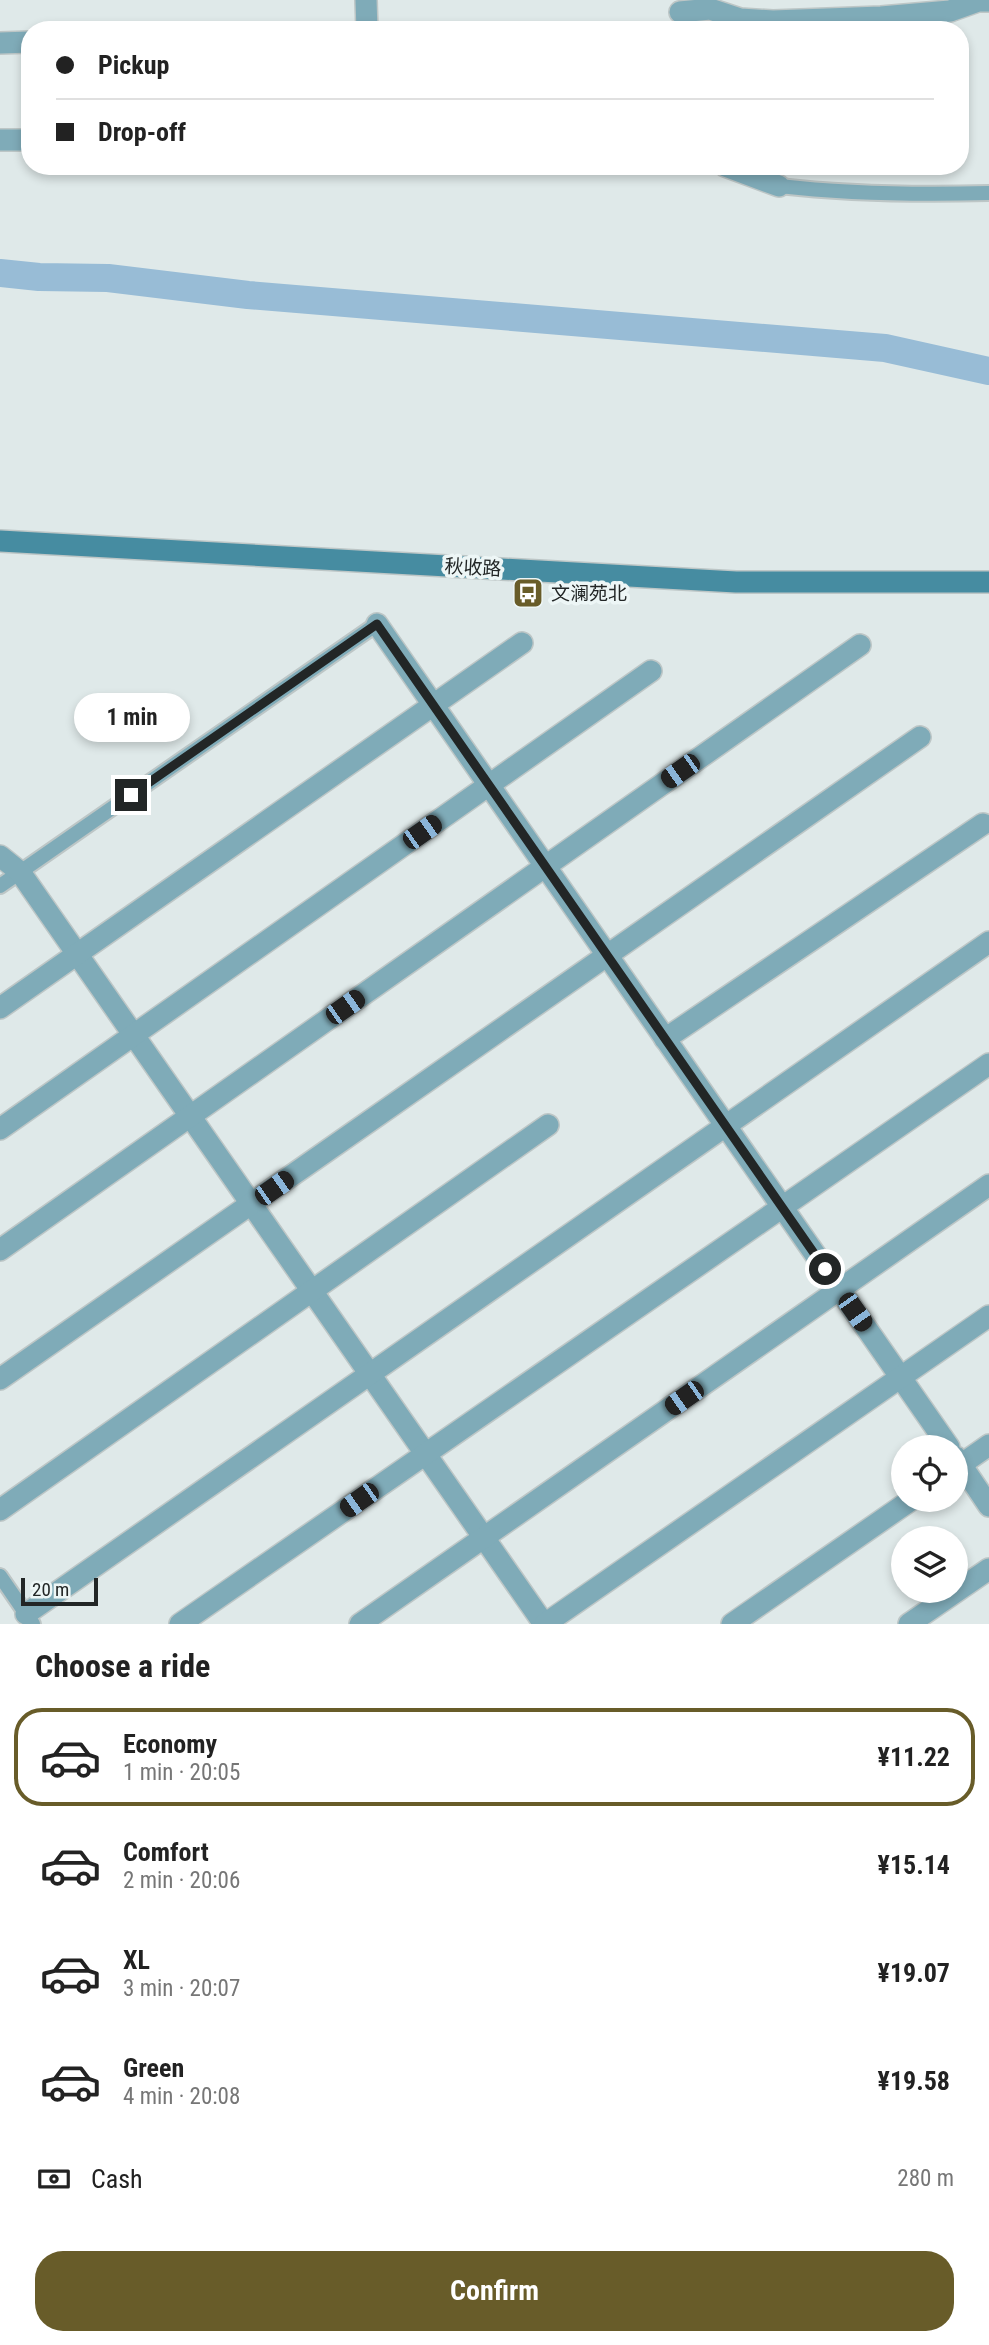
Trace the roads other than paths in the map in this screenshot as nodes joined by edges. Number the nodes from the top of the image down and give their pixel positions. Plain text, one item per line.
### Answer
1 (366, 0) edge
2 (980, 1) edge
3 (716, 4) edge
4 (679, 14) edge
5 (367, 21) edge
6 (21, 42) edge
7 (0, 43) edge
8 (0, 140) edge
9 (21, 140) edge
10 (749, 175) edge
11 (779, 186) joint
12 (989, 193) edge
13 (0, 541) edge
14 (989, 582) edge
15 (377, 624) joint
16 (522, 643) dead end
17 (860, 645) dead end
18 (651, 671) dead end
19 (433, 705) junction
20 (920, 737) dead end
21 (489, 785) junction
22 (983, 824) dead end
23 (0, 856) edge
24 (545, 866) junction
25 (20, 872) junction
26 (0, 886) edge
27 (989, 942) edge
28 (77, 954) junction
29 (607, 956) junction
30 (0, 1008) edge
31 (133, 1035) junction
32 (665, 1039) junction
33 (989, 1064) edge
34 (190, 1116) junction
35 (548, 1125) dead end
36 (725, 1126) junction
37 (0, 1129) edge
38 (989, 1185) edge
39 (251, 1204) junction
40 (782, 1207) junction
41 (0, 1250) edge
42 (839, 1290) junction
43 (312, 1291) junction
44 (989, 1316) edge
45 (370, 1374) junction
46 (900, 1377) junction
47 (0, 1379) edge
48 (939, 1435) edge
49 (989, 1445) edge
50 (426, 1454) junction
51 (968, 1454) edge
52 (968, 1477) edge
53 (989, 1506) edge
54 (0, 1510) edge
55 (894, 1512) edge
56 (484, 1538) junction
57 (989, 1569) edge
58 (0, 1576) edge
59 (30, 1619) edge
60 (180, 1624) edge
61 (360, 1624) edge
62 (545, 1624) edge
63 (732, 1624) edge
64 (909, 1624) edge

1 - 5 street
2 - 3 street
3 - 4 street
6 - 7 street
8 - 9 street
10 - 11 street
11 - 12 lane
13 - 14 street, 秋收路
15 - 19 street
15 - 25 lane
16 - 19 street
17 - 24 street
18 - 21 street
19 - 21 street
19 - 28 street
20 - 29 street
21 - 24 street
21 - 31 street
22 - 32 street
23 - 25 street
24 - 29 street
24 - 34 street
25 - 26 lane
25 - 28 street
27 - 36 street
28 - 30 street
28 - 31 street
29 - 32 street
29 - 39 street
31 - 34 street
31 - 37 street
32 - 36 street
33 - 40 street
34 - 39 street
34 - 41 street
35 - 43 street
36 - 40 street
36 - 45 street
38 - 42 street
39 - 43 street
39 - 47 street
40 - 42 street
40 - 50 street
42 - 46 street
42 - 56 street
43 - 45 street
43 - 54 street
44 - 46 street
45 - 50 street
45 - 59 street
46 - 48 street
46 - 62 street
49 - 51 street
50 - 56 street
50 - 60 street
52 - 53 street
55 - 63 street
56 - 61 street
56 - 62 street
57 - 64 street
58 - 59 lane

